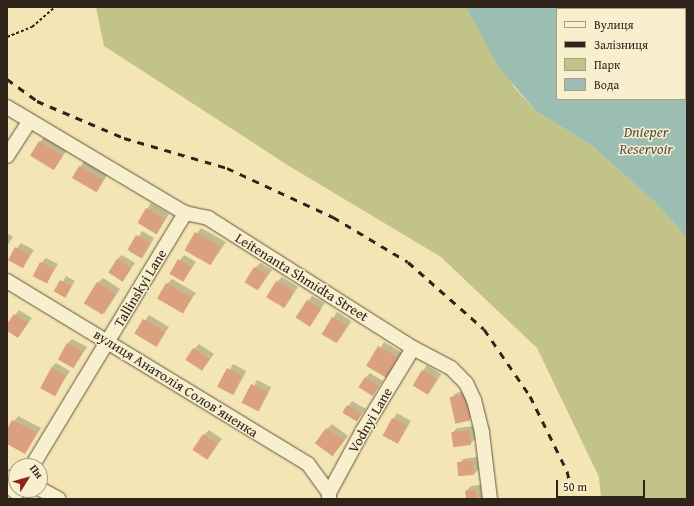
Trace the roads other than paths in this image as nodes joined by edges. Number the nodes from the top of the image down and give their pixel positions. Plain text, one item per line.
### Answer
1 (7, 107) edge
2 (29, 122) junction
3 (7, 156) edge
4 (185, 213) junction
5 (7, 281) edge
6 (108, 340) junction
7 (414, 348) junction
8 (37, 458) edge
9 (48, 493) edge
10 (329, 496) edge
11 (59, 499) edge
12 (490, 499) edge

1 - 2 street, Leitenanta Shmidta Street
2 - 3 street
2 - 4 street, Leitenanta Shmidta Street
4 - 6 street, Tallinskyi Lane
4 - 7 street, Leitenanta Shmidta Street
5 - 6 street, вулиця Анатолія Солов’яненка
6 - 8 street, Tallinskyi Lane
6 - 10 street, вулиця Анатолія Солов’яненка
7 - 10 street, Vodnyi Lane
7 - 12 street, Leitenanta Shmidta Street
9 - 11 street

